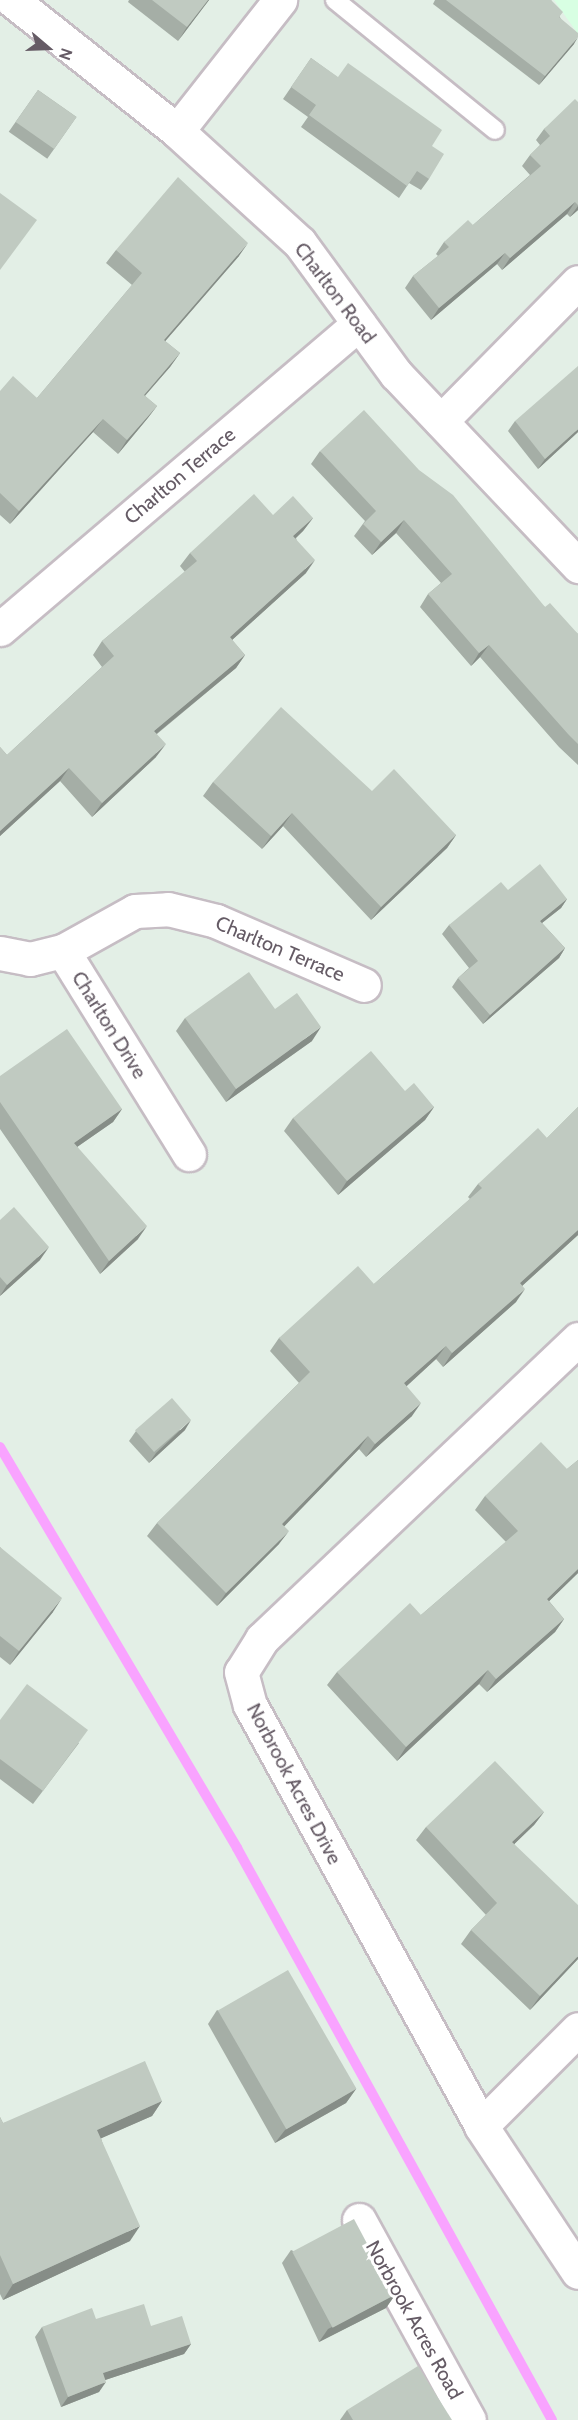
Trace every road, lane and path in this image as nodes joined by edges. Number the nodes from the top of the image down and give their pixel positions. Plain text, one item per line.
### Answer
1 (12, 0) edge
2 (280, 0) edge
3 (335, 0) edge
4 (495, 130) dead end
5 (177, 131) junction
6 (578, 282) edge
7 (359, 324) junction
8 (441, 421) junction
9 (578, 566) edge
10 (0, 629) edge
11 (63, 951) junction
12 (0, 953) edge
13 (364, 985) dead end
14 (189, 1154) dead end
15 (578, 1339) edge
16 (578, 2029) edge
17 (481, 2126) junction
18 (359, 2220) dead end
19 (578, 2272) edge
20 (469, 2420) edge

1 - 5 street, Charlton Road
2 - 5 street
3 - 4 lane
5 - 7 street, Charlton Road
6 - 8 street
7 - 8 street, Charlton Road
7 - 10 street, Charlton Terrace
8 - 9 street, Charlton Road
11 - 12 street, Charlton Drive
11 - 13 street, Charlton Terrace
11 - 14 street, Charlton Drive
15 - 17 street, Norbrook Acres Drive
16 - 17 street
17 - 19 street, Norbrook Acres Drive
18 - 20 street, Norbrook Acres Road

